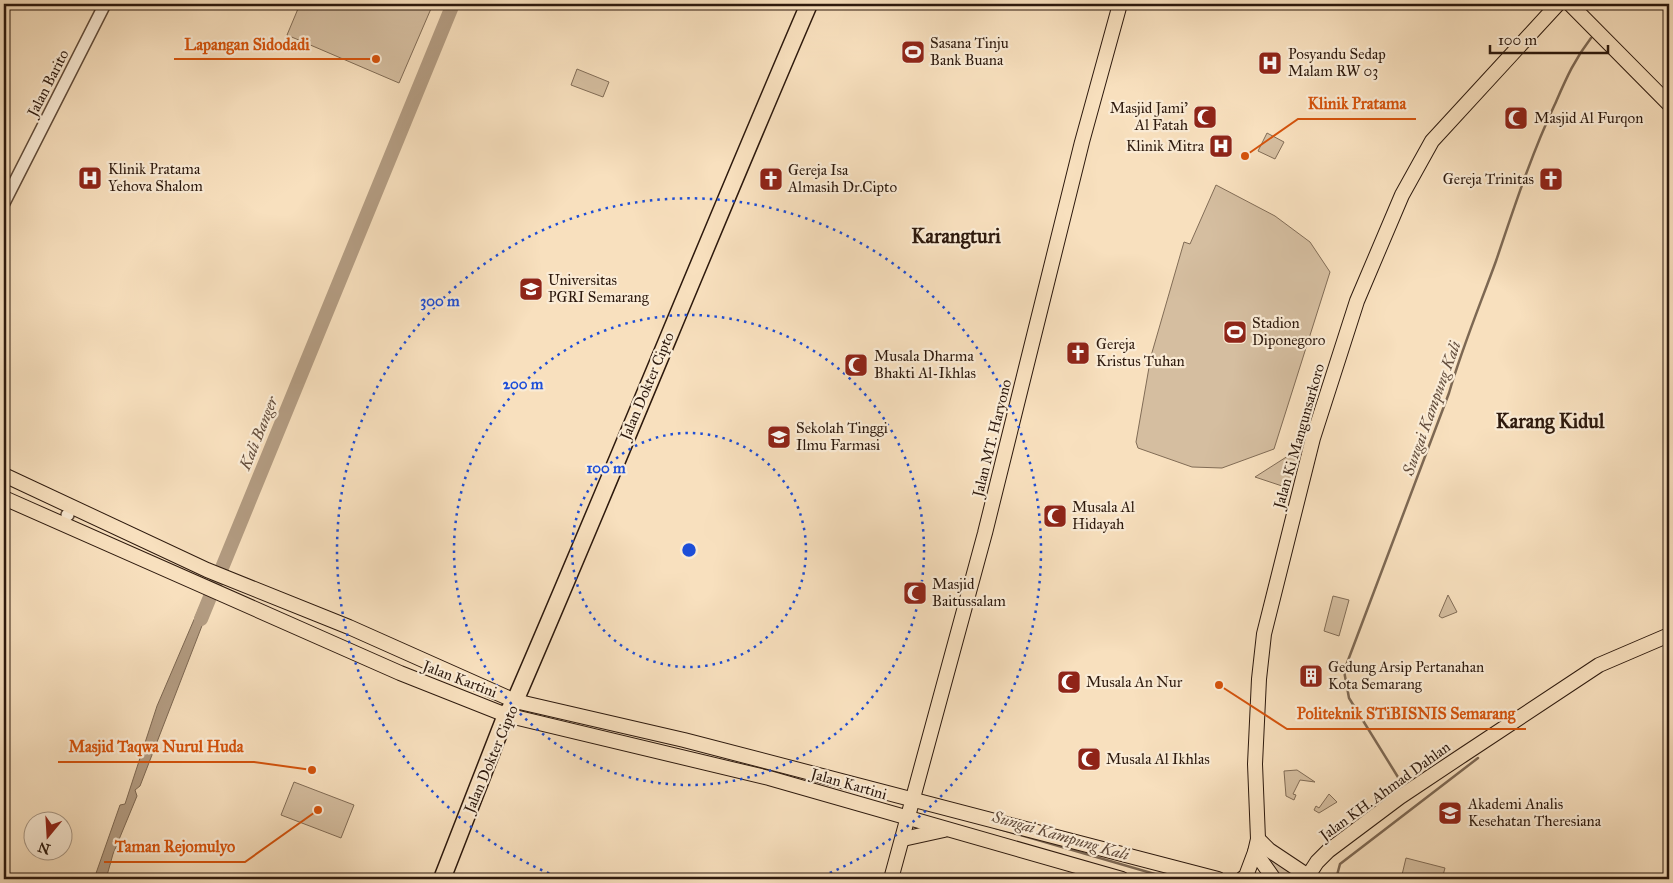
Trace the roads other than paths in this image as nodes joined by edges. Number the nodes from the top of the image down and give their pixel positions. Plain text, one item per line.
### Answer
1 (105, 4) edge
2 (809, 4) edge
3 (1120, 4) edge
4 (1558, 4) edge
5 (1570, 4) edge
6 (1577, 4) edge
7 (1669, 95) edge
8 (1669, 104) edge
9 (4, 203) edge
10 (4, 475) edge
11 (4, 485) edge
12 (4, 498) edge
13 (84, 514) junction
14 (67, 515) junction
15 (76, 529) junction
16 (1669, 635) edge
17 (511, 708) junction
18 (920, 801) junction
19 (909, 819) junction
20 (947, 830) junction
21 (902, 839) junction
22 (1257, 846) junction
23 (1307, 878) edge
24 (442, 879) edge
25 (891, 879) edge
26 (1122, 879) edge
27 (1218, 879) edge
28 (1242, 879) edge
29 (1274, 879) edge

1 - 9 street, Jalan Barito
2 - 17 highway, Jalan Dokter Cipto
3 - 18 main road, Jalan MT. Haryono
4 - 22 main road, Jalan Ki Mangunsarkoro
5 - 8 main road
6 - 7 main road
10 - 13 main road, Jalan Kartini
11 - 14 main road
12 - 15 main road, Jalan Kartini
13 - 14 main road
13 - 17 main road, Jalan Kartini
14 - 15 main road
15 - 17 main road, Jalan Kartini
16 - 23 main road, Jalan KH. Ahmad Dahlan
17 - 18 main road, Jalan Kartini
17 - 19 main road, Jalan Kartini
17 - 24 highway, Jalan Dokter Cipto
18 - 19 main road
18 - 27 main road, Jalan Kartini
19 - 20 main road, Jalan Kartini
19 - 21 main road
20 - 21 main road
20 - 26 main road, Jalan Kartini
21 - 25 main road
22 - 23 main road, Jalan KH. Ahmad Dahlan
22 - 28 main road, Jalan Ki Mangunsarkoro
22 - 29 main road

